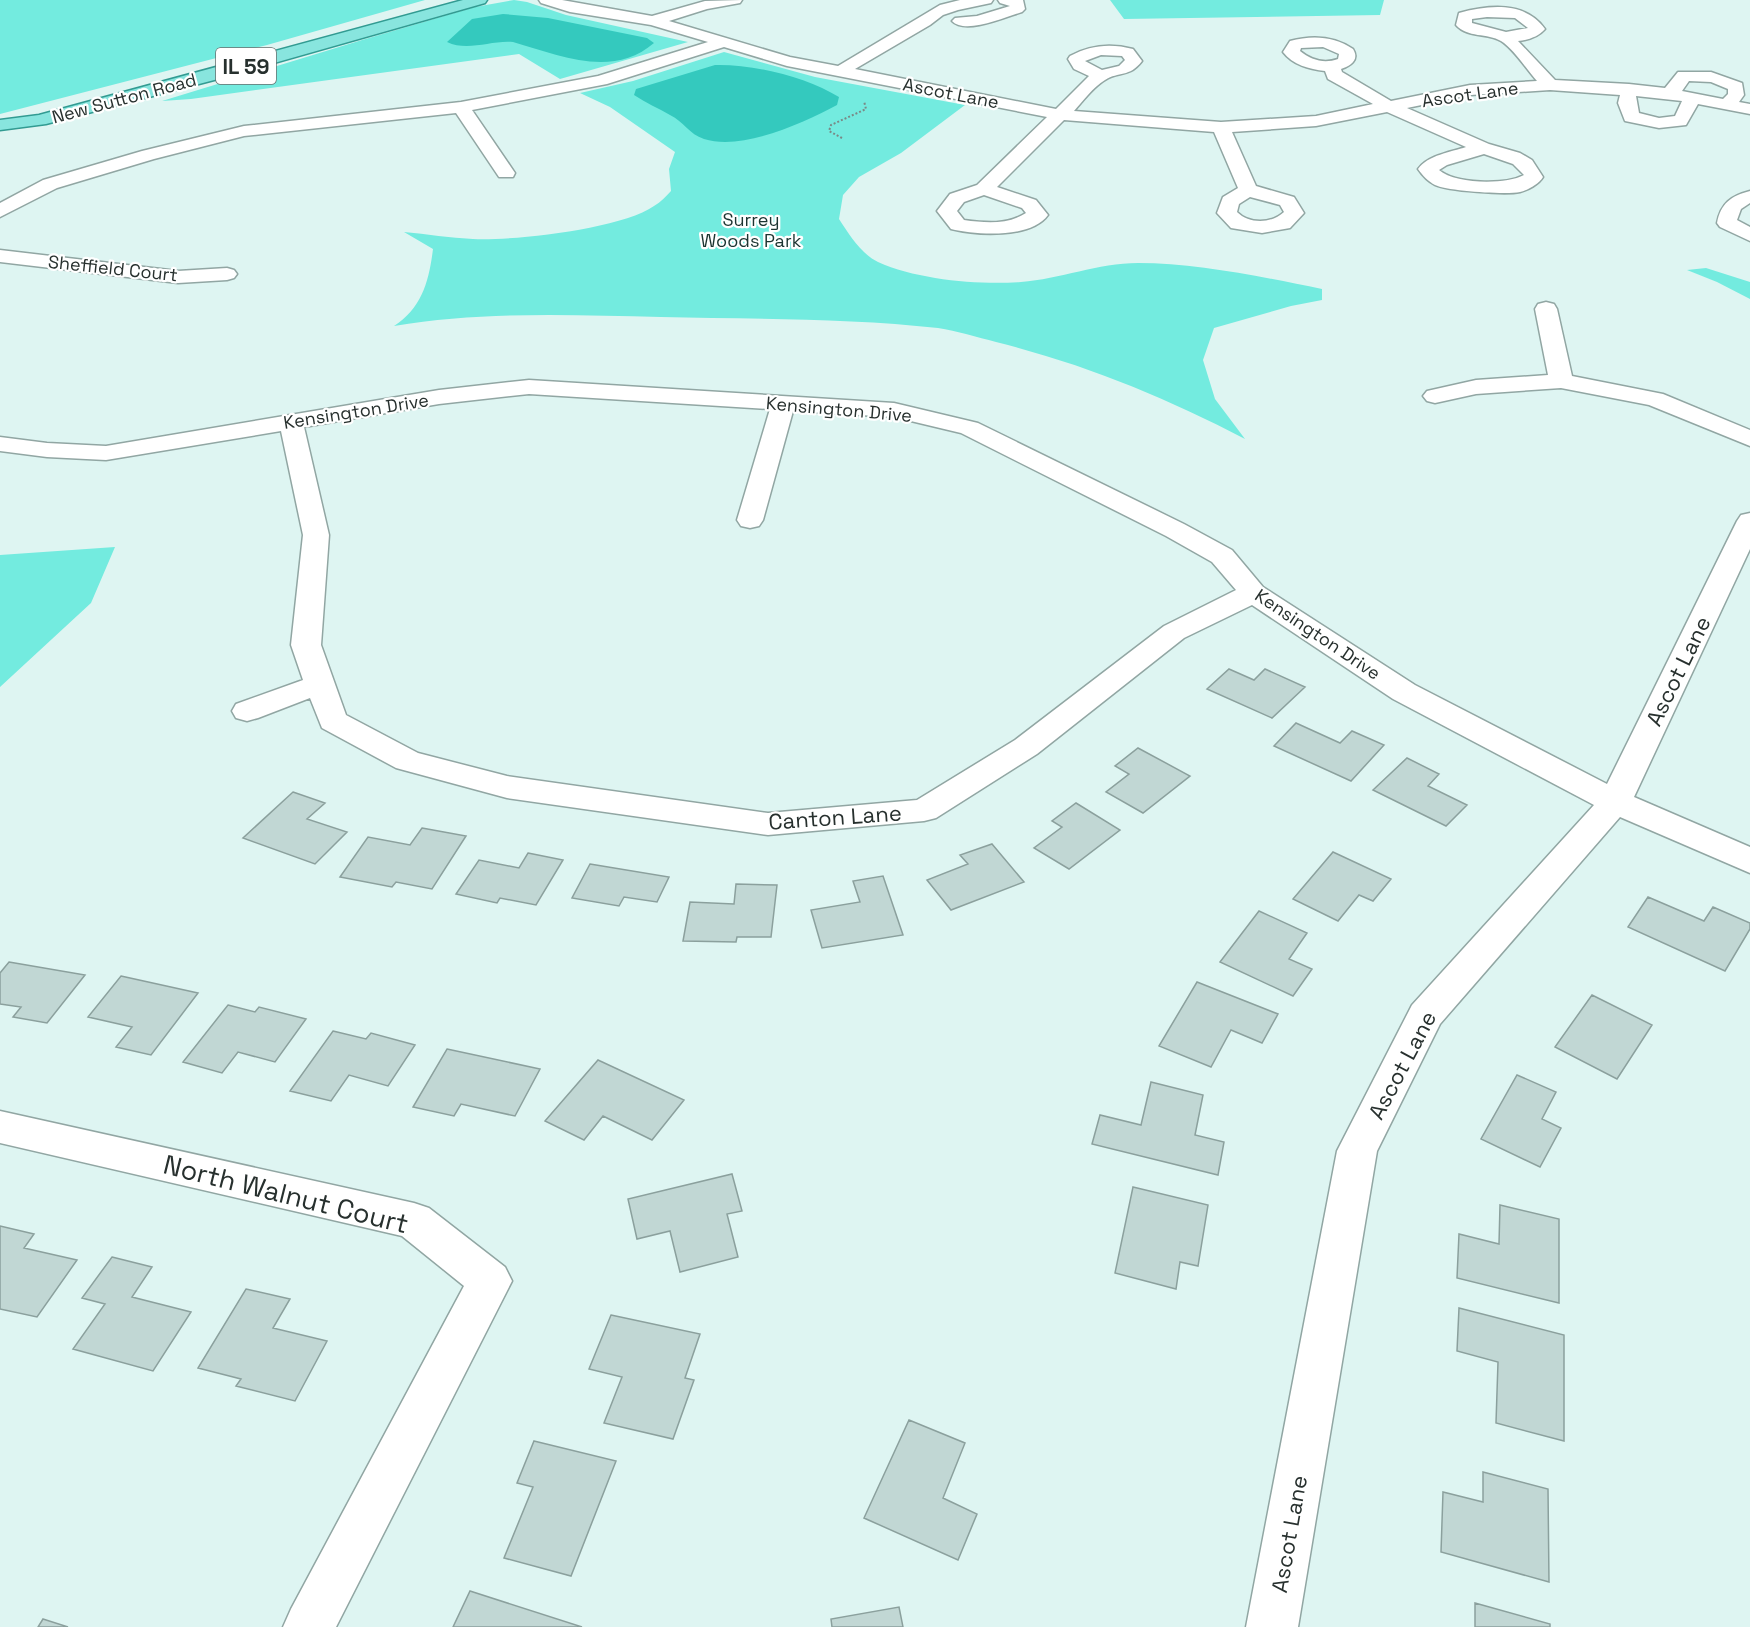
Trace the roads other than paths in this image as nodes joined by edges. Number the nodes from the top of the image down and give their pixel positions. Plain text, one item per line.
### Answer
1 (443, 0) edge
2 (480, 0) edge
3 (546, 0) edge
4 (735, 0) edge
5 (986, 0) edge
6 (1005, 0) edge
7 (578, 4) edge
8 (653, 21) junction
9 (925, 22) junction
10 (1506, 37) dead end
11 (725, 42) junction
12 (1332, 67) dead end
13 (841, 71) junction
14 (1100, 75) dead end
15 (1550, 85) junction
16 (1629, 89) junction
17 (1672, 94) junction
18 (1692, 97) junction
19 (1728, 104) junction
20 (461, 107) junction
21 (1390, 107) junction
22 (1750, 110) edge
23 (1062, 115) junction
24 (5, 123) edge
25 (1221, 127) junction
26 (1483, 148) junction
27 (506, 173) dead end
28 (984, 189) dead end
29 (1248, 190) dead end
30 (1750, 196) edge
31 (0, 211) edge
32 (1750, 235) edge
33 (0, 256) edge
34 (227, 274) dead end
35 (1546, 309) dead end
36 (1561, 381) junction
37 (1435, 396) dead end
38 (783, 404) junction
39 (291, 421) junction
40 (1750, 439) edge
41 (0, 444) edge
42 (750, 520) dead end
43 (1750, 521) edge
44 (1739, 571) edge
45 (1254, 593) junction
46 (320, 684) junction
47 (248, 711) dead end
48 (1615, 802) junction
49 (1750, 861) edge
50 (0, 1127) edge
51 (309, 1627) edge
52 (1272, 1627) edge

1 - 24 main road, New Sutton Road / IL 59
2 - 24 main road, New Sutton Road / IL 59
3 - 7 street, Ascot Lane
4 - 8 street, Ascot Lane
5 - 9 street
6 - 9 street
7 - 8 street, Ascot Lane
8 - 11 street, Ascot Lane
9 - 13 street
10 - 15 street, Ascot Lane
11 - 13 street, Ascot Lane
11 - 20 street
12 - 21 street, Ascot Lane
13 - 23 street, Ascot Lane
14 - 23 street
15 - 16 street, Ascot Lane
15 - 21 street, Ascot Lane
16 - 17 street, Ascot Lane
16 - 18 street
17 - 18 street, Ascot Lane
17 - 19 street
18 - 19 street, Ascot Lane
19 - 22 street, Ascot Lane
20 - 27 street
20 - 31 street
21 - 25 street, Ascot Lane
21 - 26 street, Ascot Lane
23 - 25 street, Ascot Lane
23 - 28 street
25 - 29 street
26 - 26 street, Ascot Lane
30 - 32 street
33 - 34 street, Sheffield Court
35 - 36 street
36 - 37 street
36 - 40 street
38 - 39 street, Kensington Drive
38 - 42 street
38 - 45 street, Kensington Drive
39 - 41 street, Kensington Drive
39 - 46 street, Canton Lane
43 - 44 street, Ascot Lane
44 - 48 street, Ascot Lane
45 - 46 street, Canton Lane
45 - 48 street, Kensington Drive
46 - 47 street
48 - 49 street, Kensington Drive
48 - 52 street, Ascot Lane
50 - 51 street, North Walnut Court

